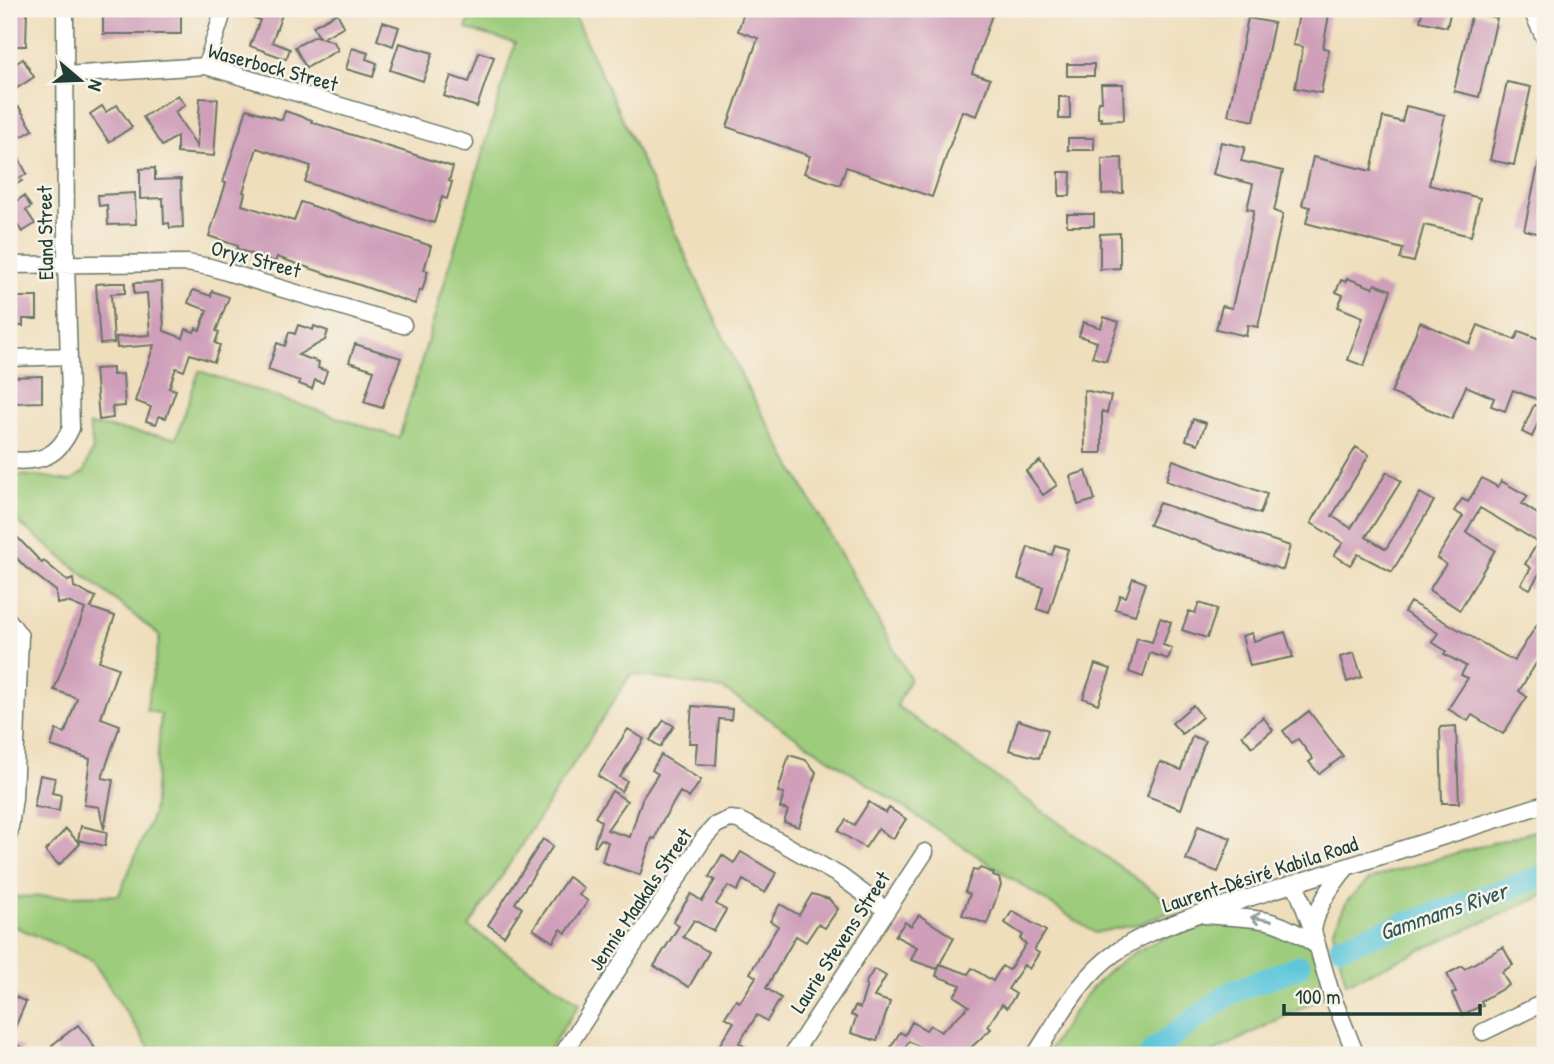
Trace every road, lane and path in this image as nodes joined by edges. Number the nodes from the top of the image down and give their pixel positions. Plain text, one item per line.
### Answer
1 (65, 9) edge
2 (224, 9) edge
3 (1531, 9) edge
4 (1545, 39) edge
5 (206, 66) junction
6 (65, 75) junction
7 (465, 143) dead end
8 (66, 264) junction
9 (9, 265) edge
10 (403, 325) dead end
11 (69, 356) junction
12 (9, 358) edge
13 (9, 460) edge
14 (9, 621) edge
15 (1545, 804) edge
16 (9, 834) edge
17 (925, 852) dead end
18 (1346, 868) junction
19 (1295, 883) junction
20 (886, 910) junction
21 (1198, 914) junction
22 (1315, 938) junction
23 (1545, 1002) edge
24 (1483, 1032) dead end
25 (562, 1055) edge
26 (792, 1055) edge
27 (1035, 1055) edge
28 (1356, 1055) edge

1 - 6 street, Eland Street
2 - 5 street
3 - 4 street
5 - 6 street, Waserbock Street
5 - 7 street, Waserbock Street
6 - 8 street, Eland Street
8 - 9 street, Oryx Street
8 - 10 street, Oryx Street
8 - 11 street, Eland Street
11 - 12 street
11 - 13 street, Eland Street
14 - 16 street
15 - 18 street, Laurent-Désiré Kabila Road
17 - 20 street, Laurie Stevens Street
18 - 19 street, Laurent-Désiré Kabila Road
18 - 22 street
19 - 21 street, Laurent-Désiré Kabila Road
19 - 22 street
20 - 25 street, Jennie Maakals Street
20 - 26 street, Laurie Stevens Street
22 -> 21 street
21 - 27 street, Laurent-Désiré Kabila Road
22 - 28 street
23 - 24 street

